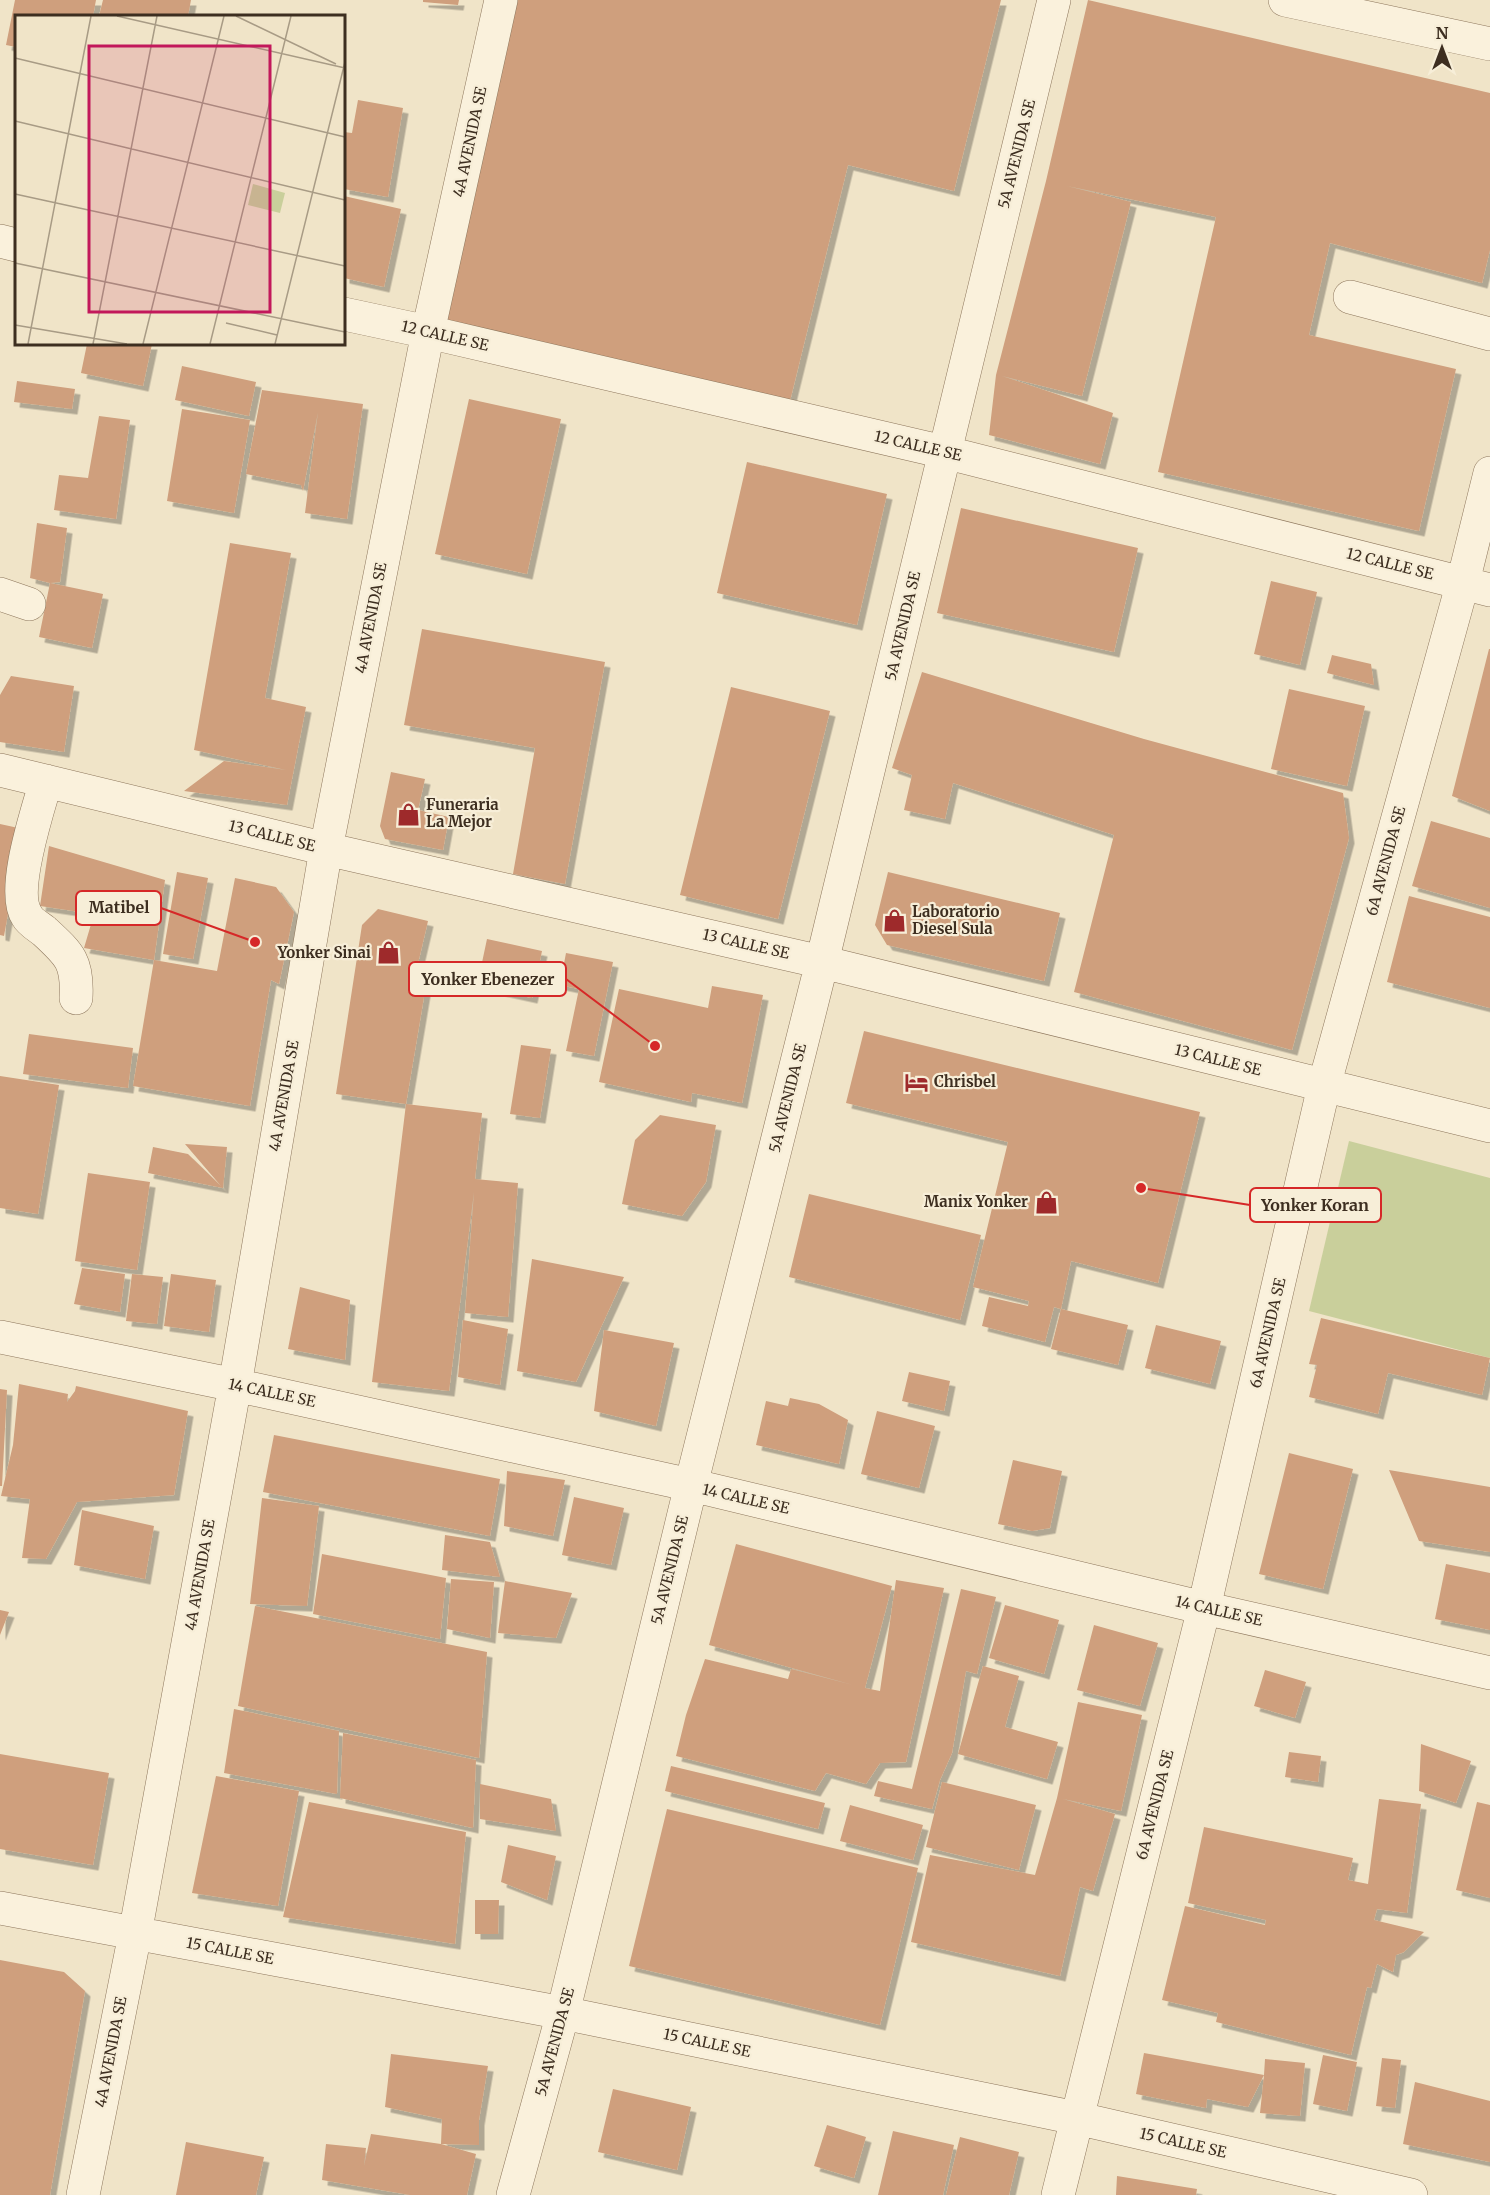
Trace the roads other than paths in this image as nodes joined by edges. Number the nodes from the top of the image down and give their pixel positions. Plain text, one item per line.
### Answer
1 (501, 0) edge
2 (1054, 0) edge
3 (1285, 0) edge
4 (1490, 44) edge
5 (0, 242) edge
6 (15, 245) edge
7 (1350, 297) dead end
8 (345, 314) edge
9 (428, 332) junction
10 (1490, 334) edge
11 (944, 452) junction
12 (1490, 473) edge
13 (1476, 586) edge
14 (0, 770) edge
15 (46, 781) junction
16 (326, 849) junction
17 (822, 962) junction
18 (76, 998) dead end
19 (1324, 1086) junction
20 (1490, 1126) edge
21 (0, 1337) edge
22 (235, 1385) junction
23 (691, 1485) junction
24 (1204, 1608) junction
25 (1490, 1673) edge
26 (0, 1908) edge
27 (135, 1934) junction
28 (563, 2013) junction
29 (1076, 2118) junction
30 (83, 2195) edge
31 (513, 2195) edge
32 (1058, 2195) edge
33 (1411, 2195) edge

1 - 9 street, 4A AVENIDA SE
2 - 11 street, 5A AVENIDA SE
3 - 4 street
5 - 6 street
7 - 10 street
8 - 9 street, 12 CALLE SE
9 - 11 street, 12 CALLE SE
9 - 16 street, 4A AVENIDA SE
11 - 13 street, 12 CALLE SE
11 - 17 street, 5A AVENIDA SE
12 - 13 street, 6A AVENIDA SE
13 - 19 street, 6A AVENIDA SE
14 - 15 street, 13 CALLE SE
15 - 16 street, 13 CALLE SE
15 - 18 street
16 - 17 street, 13 CALLE SE
16 - 22 street, 4A AVENIDA SE
17 - 19 street, 13 CALLE SE
17 - 23 street, 5A AVENIDA SE
19 - 20 street, 13 CALLE SE
19 - 24 street, 6A AVENIDA SE
21 - 22 street, 14 CALLE SE
22 - 23 street, 14 CALLE SE
22 - 27 street, 4A AVENIDA SE
23 - 24 street, 14 CALLE SE
23 - 28 street, 5A AVENIDA SE
24 - 25 street, 14 CALLE SE
24 - 29 street, 6A AVENIDA SE
26 - 27 street, 15 CALLE SE
27 - 28 street, 15 CALLE SE
27 - 30 street, 4A AVENIDA SE
28 - 29 street, 15 CALLE SE
28 - 31 street, 5A AVENIDA SE
29 - 32 street, 6A AVENIDA SE
29 - 33 street, 15 CALLE SE

